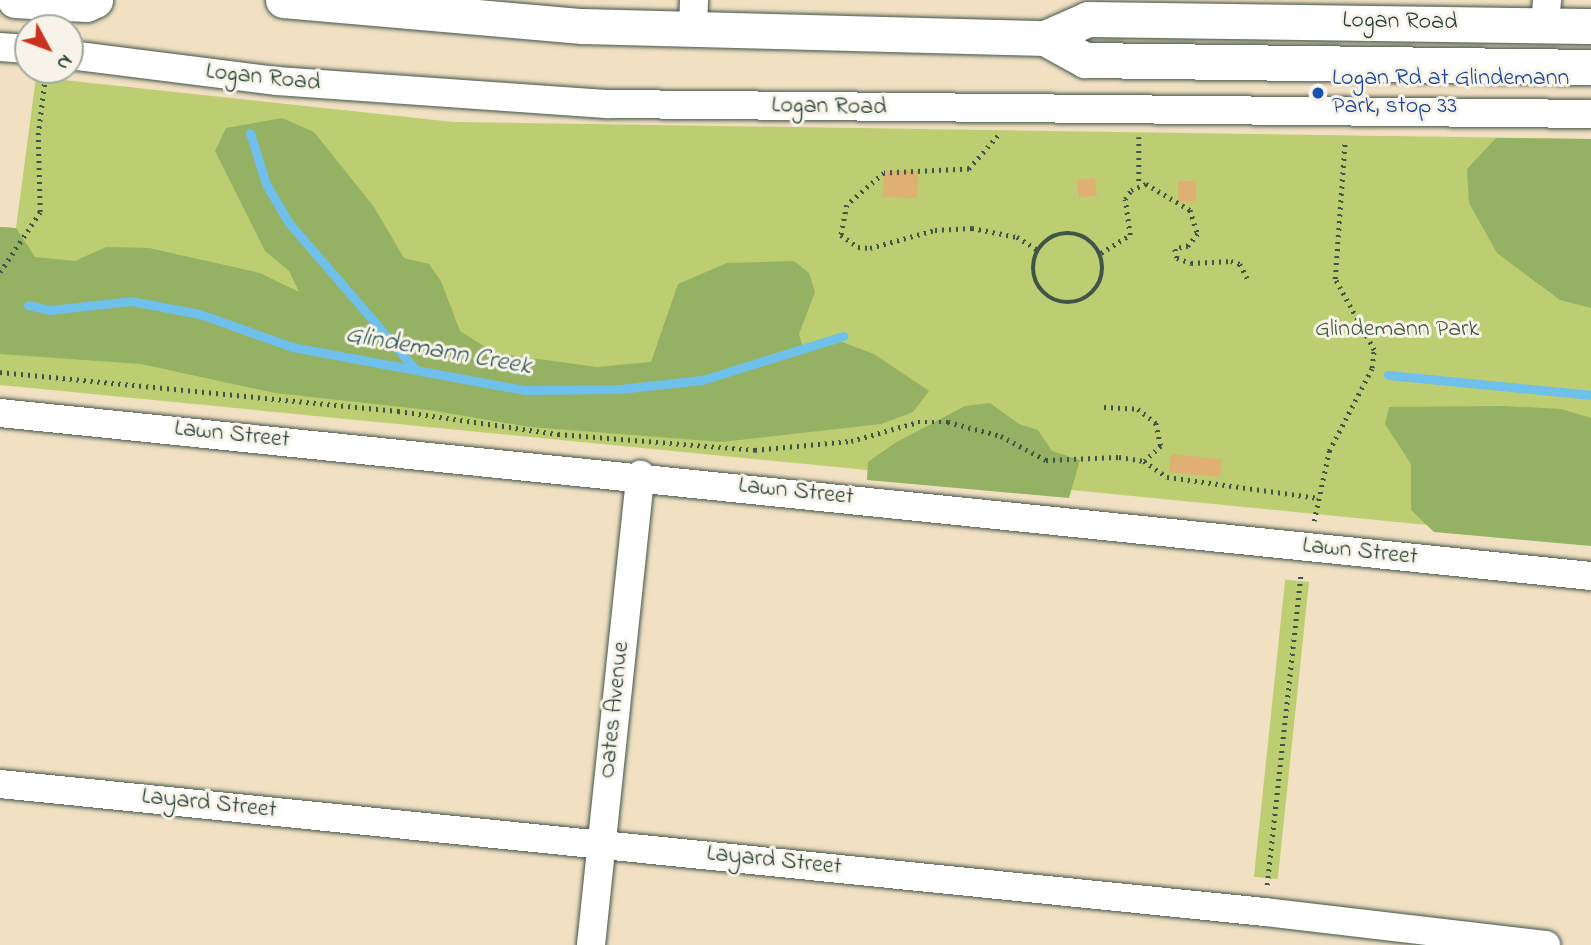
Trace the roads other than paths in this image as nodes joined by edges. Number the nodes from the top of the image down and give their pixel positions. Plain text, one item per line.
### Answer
1 (15, 0) edge
2 (96, 0) edge
3 (283, 0) edge
4 (452, 8) edge
5 (1121, 9) edge
6 (1546, 12) edge
7 (694, 15) edge
8 (1591, 26) edge
9 (1045, 38) junction
10 (84, 57) edge
11 (1591, 67) edge
12 (1591, 114) edge
13 (0, 413) edge
14 (640, 475) junction
15 (1591, 576) edge
16 (0, 784) edge
17 (602, 843) junction
18 (591, 945) edge
19 (1546, 945) edge

1 - 2 main road
3 - 4 main road, Logan Road
4 - 7 main road, Logan Road
5 - 6 main road, Logan Road
5 - 9 main road, Logan Road
6 - 8 main road, Logan Road
7 - 9 main road, Logan Road
9 - 11 main road, Logan Road
10 - 12 street, Logan Road
13 - 14 street, Lawn Street
14 - 15 street, Lawn Street
14 - 17 street, Oates Avenue
16 - 17 street, Layard Street
17 - 18 street, Oates Avenue
17 - 19 street, Layard Street

